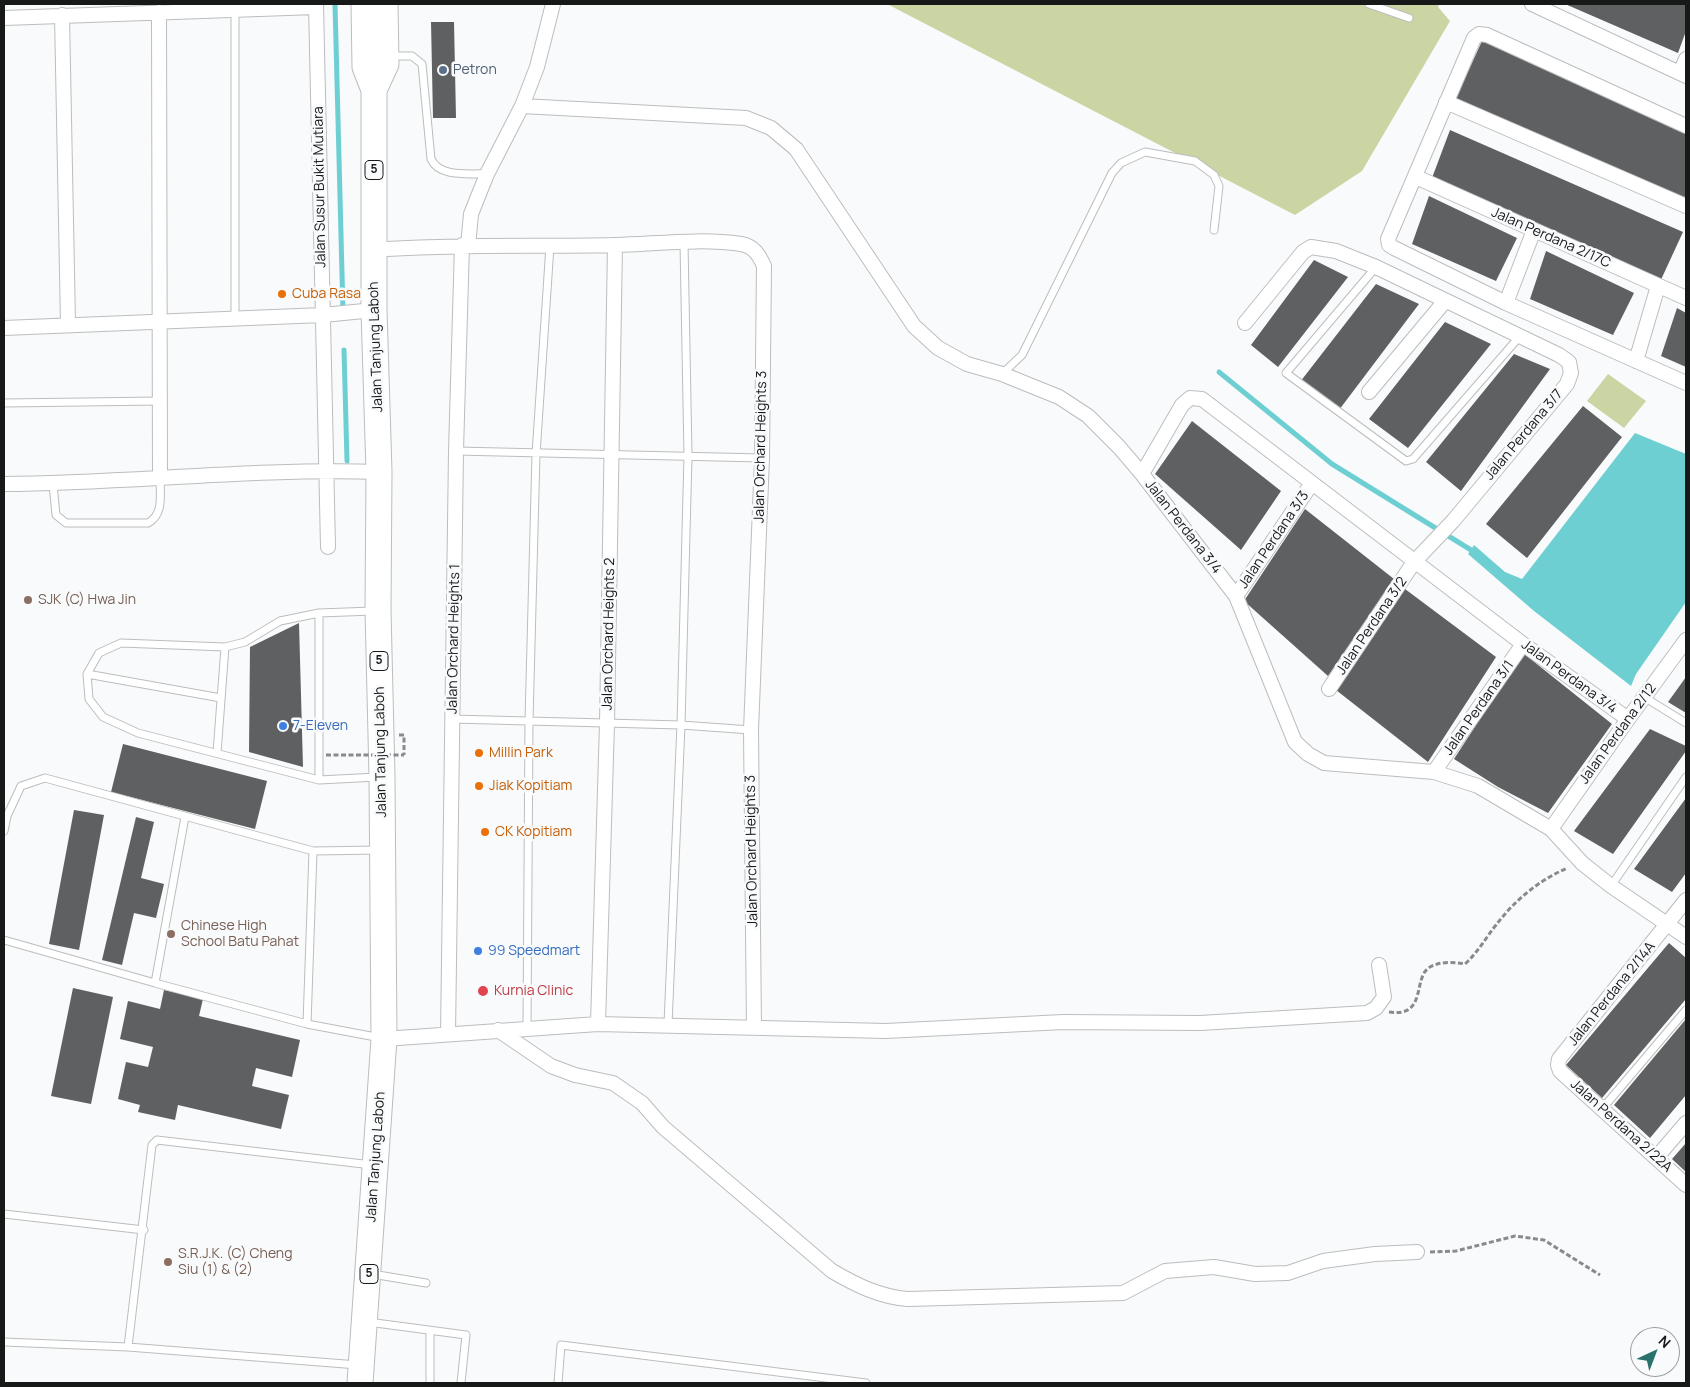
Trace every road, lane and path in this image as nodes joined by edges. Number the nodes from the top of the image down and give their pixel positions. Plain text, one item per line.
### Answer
1 (364, 4) edge
2 (385, 4) edge
3 (553, 4) edge
4 (1369, 4) edge
5 (1532, 4) edge
6 (316, 6) edge
7 (236, 11) junction
8 (159, 12) junction
9 (62, 15) junction
10 (4, 18) edge
11 (1409, 18) dead end
12 (386, 56) junction
13 (1686, 59) edge
14 (1683, 75) edge
15 (374, 90) junction
16 (1446, 102) junction
17 (522, 106) junction
18 (1686, 126) edge
19 (487, 174) junction
20 (1416, 177) junction
21 (1686, 206) edge
22 (1214, 230) dead end
23 (1534, 230) junction
24 (684, 243) junction
25 (616, 245) junction
26 (465, 246) junction
27 (550, 246) junction
28 (374, 250) junction
29 (1376, 267) junction
30 (1658, 286) junction
31 (1686, 298) edge
32 (1446, 301) junction
33 (1506, 303) junction
34 (355, 312) junction
35 (323, 315) junction
36 (235, 318) junction
37 (159, 322) junction
38 (1245, 323) dead end
39 (68, 324) junction
40 (4, 328) edge
41 (1520, 336) junction
42 (1636, 360) junction
43 (1002, 374) junction
44 (1686, 383) edge
45 (1369, 392) dead end
46 (160, 401) junction
47 (4, 403) edge
48 (456, 451) junction
49 (536, 454) junction
50 (611, 455) junction
51 (688, 456) junction
52 (762, 458) junction
53 (326, 470) junction
54 (380, 472) junction
55 (1142, 474) junction
56 (160, 478) junction
57 (1312, 483) junction
58 (4, 484) edge
59 (53, 484) junction
60 (328, 547) dead end
61 (1414, 562) junction
62 (1236, 596) junction
63 (378, 610) junction
64 (319, 613) junction
65 (1686, 640) edge
66 (1524, 644) junction
67 (225, 647) junction
68 (87, 674) junction
69 (1329, 689) dead end
70 (1644, 697) junction
71 (221, 698) junction
72 (452, 719) junction
73 (1628, 719) junction
74 (530, 721) junction
75 (607, 723) junction
76 (1686, 723) edge
77 (681, 725) junction
78 (751, 730) junction
79 (404, 735) dead end
80 (217, 753) junction
81 (326, 755) dead end
82 (1434, 772) junction
83 (382, 777) junction
84 (1686, 777) edge
85 (319, 780) junction
86 (6, 816) edge
87 (185, 817) junction
88 (1551, 829) junction
89 (4, 831) edge
90 (382, 850) junction
91 (313, 851) junction
92 (1582, 863) junction
93 (1611, 886) junction
94 (1686, 900) edge
95 (1668, 925) junction
96 (1686, 937) edge
97 (4, 940) edge
98 (1379, 965) dead end
99 (155, 983) junction
100 (1376, 1008) junction
101 (1686, 1010) edge
102 (307, 1024) junction
103 (598, 1024) junction
104 (668, 1024) junction
105 (527, 1027) junction
106 (754, 1028) junction
107 (498, 1030) junction
108 (448, 1034) junction
109 (384, 1039) junction
110 (1558, 1065) joint
111 (1602, 1109) junction
112 (1686, 1123) edge
113 (1656, 1158) junction
114 (374, 1165) junction
115 (1686, 1185) edge
116 (4, 1214) edge
117 (144, 1230) junction
118 (1417, 1252) joint
119 (369, 1274) junction
120 (1600, 1275) dead end
121 (426, 1283) dead end
122 (365, 1322) junction
123 (430, 1331) junction
124 (4, 1342) edge
125 (128, 1347) junction
126 (361, 1374) edge
127 (430, 1383) edge
128 (461, 1383) edge
129 (558, 1383) edge
130 (866, 1383) edge

1 - 15 highway, Jalan Tanjung Laboh / 5
2 - 12 highway, Jalan Tanjung Laboh / 5
3 - 17 street, Jalan Orchard Heights 1
4 - 11 lane
5 - 14 street
6 - 7 street
6 - 35 street, Jalan Susur Bukit Mutiara
7 - 8 street
7 - 36 lane
8 - 9 street
8 - 37 street
9 - 10 street
9 - 39 street
12 - 15 highway, Jalan Tanjung Laboh / 5
12 - 19 lane
13 - 14 street
15 - 28 highway, Jalan Tanjung Laboh / 5
16 - 18 street
16 - 20 street
16 - 21 street
17 - 19 street, Jalan Orchard Heights 1
17 - 43 street
19 - 26 street, Jalan Orchard Heights 1
20 - 23 street, Jalan Perdana 2/17C
20 - 33 street
22 - 43 lane
23 - 30 street, Jalan Perdana 2/17C
23 - 33 street
24 - 25 street, Jalan Orchard Heights 3
24 - 51 lane
24 - 52 street, Jalan Orchard Heights 3
25 - 27 street, Jalan Orchard Heights 3
25 - 50 street, Jalan Orchard Heights 2
26 - 27 street, Jalan Orchard Heights 3
26 - 28 street, Jalan Orchard Heights 3
26 - 48 street, Jalan Orchard Heights 1
27 - 49 lane
28 - 34 highway, Jalan Tanjung Laboh / 5
29 - 32 street, Jalan Perdana 3/7
29 - 38 street, Jalan Perdana 3/7
29 - 41 lane
30 - 31 street, Jalan Perdana 2/17C
30 - 42 street
32 - 41 street, Jalan Perdana 3/7
32 - 45 street
33 - 42 street
34 - 35 street
34 - 54 highway, Jalan Tanjung Laboh / 5
35 - 36 street
35 - 53 street, Jalan Susur Bukit Mutiara
36 - 37 street
37 - 39 street
37 - 46 street
39 - 40 street
41 - 61 street, Jalan Perdana 3/7
42 - 44 street
43 - 55 street
46 - 47 lane
46 - 56 street
48 - 49 lane
48 - 72 street, Jalan Orchard Heights 1
49 - 50 lane
49 - 74 lane
50 - 51 lane
50 - 75 street, Jalan Orchard Heights 2
51 - 52 lane
51 - 77 lane
52 - 78 street, Jalan Orchard Heights 3
53 - 54 street
53 - 56 street
53 - 60 street, Jalan Susur Bukit Mutiara
54 - 63 highway, Jalan Tanjung Laboh / 5
55 - 57 street, Jalan Perdana 3/4
55 - 62 street, Jalan Perdana 3/4
56 - 59 street
56 - 59 lane
57 - 61 street, Jalan Perdana 3/4
57 - 62 street, Jalan Perdana 3/3
58 - 59 street
61 - 66 street, Jalan Perdana 3/4
61 - 69 street, Jalan Perdana 3/2
62 - 82 street, Jalan Perdana 3/4
63 - 64 lane
63 - 83 highway, Jalan Tanjung Laboh / 5
64 - 67 lane
64 - 85 lane
65 - 70 street, Jalan Perdana 2/12
66 - 73 street, Jalan Perdana 3/4
66 - 82 street, Jalan Perdana 3/1
67 - 68 lane
67 - 71 lane
68 - 71 lane
68 - 80 lane
70 - 73 street, Jalan Perdana 2/12
70 - 76 lane
71 - 80 lane
72 - 74 lane
72 - 108 street, Jalan Orchard Heights 1
73 - 88 street, Jalan Perdana 2/12
74 - 75 lane
74 - 105 lane
75 - 77 lane
75 - 103 street, Jalan Orchard Heights 2
77 - 78 lane
77 - 104 lane
78 - 106 street, Jalan Orchard Heights 3
79 - 81 path, bridge
80 - 85 lane
82 - 88 street, Jalan Perdana 3/4
83 - 85 lane
83 - 90 highway, Jalan Tanjung Laboh / 5
84 - 93 lane
86 - 87 lane
86 - 89 lane
87 - 91 lane
87 - 99 lane
88 - 92 street, Jalan Perdana 3/4
90 - 91 lane
90 - 109 highway, Jalan Tanjung Laboh / 5
91 - 102 lane
92 - 93 street, Jalan Perdana 3/4
92 - 100 path
93 - 95 street, Jalan Perdana 3/4
94 - 95 street, Jalan Perdana 2/14A
95 - 96 street, Jalan Perdana 3/4
95 - 110 street, Jalan Perdana 2/14A
97 - 99 lane
98 - 100 street
99 - 102 lane
100 - 106 street
101 - 111 lane
102 - 109 lane
103 - 104 street
103 - 105 street
104 - 106 street
105 - 107 street
107 - 108 street
107 - 118 street
108 - 109 street
109 - 114 highway, Jalan Tanjung Laboh / 5
110 - 111 street, Jalan Perdana 2/22A
111 - 113 street, Jalan Perdana 2/22A
112 - 113 street
113 - 115 street, Jalan Perdana 2/22A
114 - 117 lane
114 - 119 highway, Jalan Tanjung Laboh / 5
116 - 117 lane
117 - 125 lane
118 - 120 path
119 - 121 lane
119 - 122 highway, Jalan Tanjung Laboh / 5
122 - 123 lane
122 - 126 highway, Jalan Tanjung Laboh / 5
123 - 127 lane
123 - 128 lane
124 - 125 lane
125 - 126 lane
129 - 130 lane

